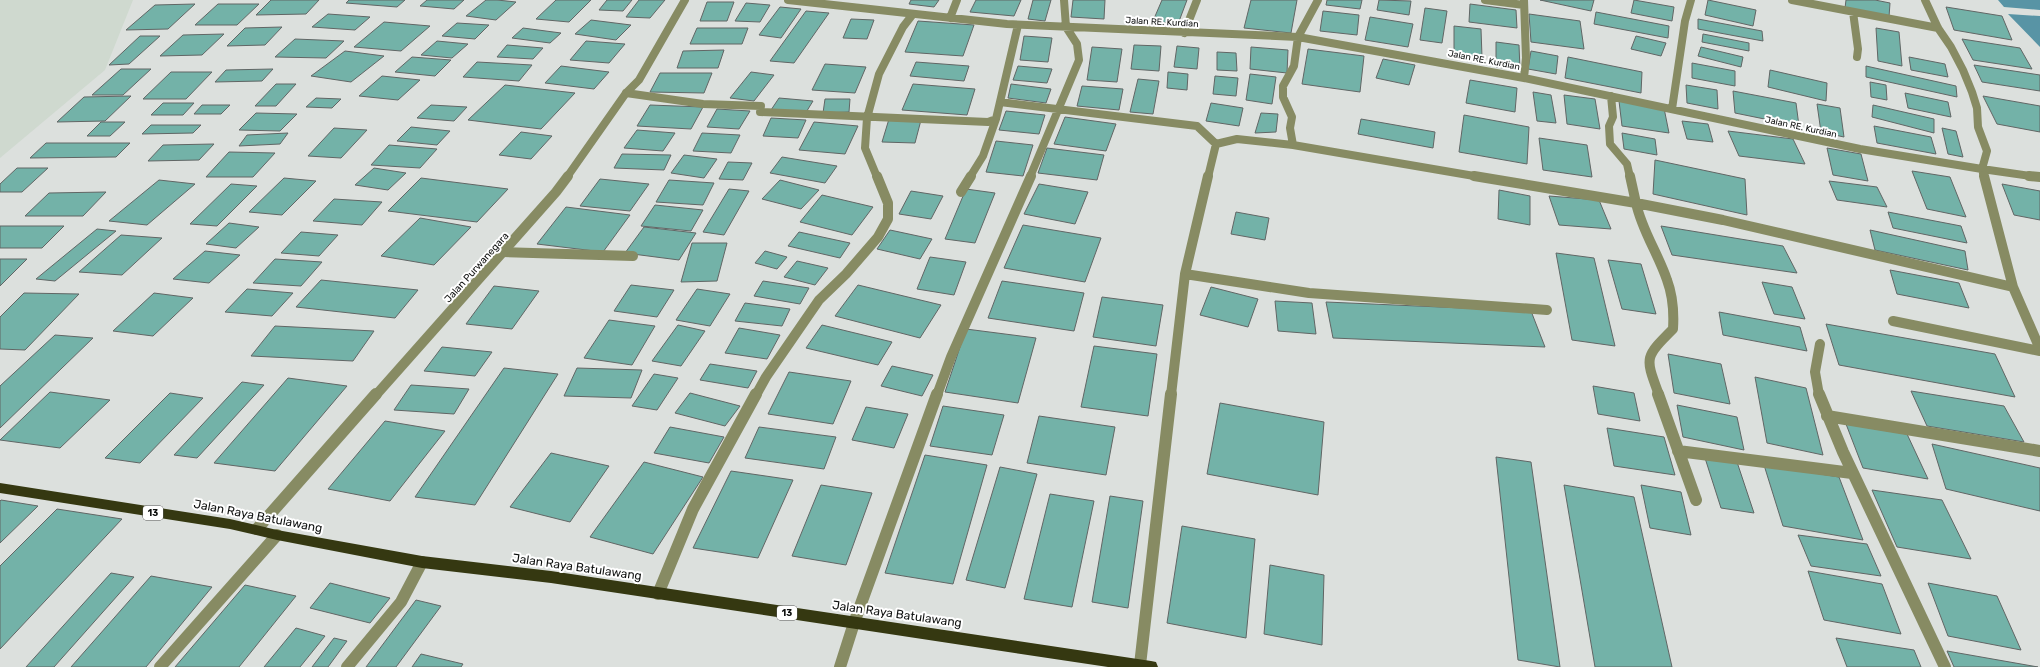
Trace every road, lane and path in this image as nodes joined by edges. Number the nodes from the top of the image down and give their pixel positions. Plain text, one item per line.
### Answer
1 (685, 0) edge
2 (788, 0) edge
3 (957, 0) edge
4 (1064, 0) edge
5 (1197, 0) edge
6 (1318, 0) edge
7 (1485, 0) edge
8 (1691, 0) edge
9 (1792, 0) edge
10 (1925, 0) edge
11 (1524, 3) edge
12 (1853, 12) junction
13 (913, 14) junction
14 (950, 18) junction
15 (1018, 25) junction
16 (1066, 27) junction
17 (1938, 28) junction
18 (1184, 33) junction
19 (1298, 38) junction
20 (1857, 57) dead end
21 (1524, 78) junction
22 (626, 92) junction
23 (1611, 96) junction
24 (1000, 102) junction
25 (1060, 109) junction
26 (1672, 109) junction
27 (867, 118) junction
28 (996, 119) junction
29 (1216, 144) junction
30 (1293, 145) junction
31 (1982, 169) junction
32 (2040, 177) edge
33 (961, 192) dead end
34 (1636, 203) junction
35 (503, 252) junction
36 (633, 256) dead end
37 (1185, 274) junction
38 (2013, 287) junction
39 (1547, 310) dead end
40 (1893, 321) dead end
41 (1820, 344) dead end
42 (2040, 350) edge
43 (1827, 416) junction
44 (1678, 450) junction
45 (2040, 451) edge
46 (1852, 473) junction
47 (0, 488) edge
48 (1696, 500) dead end
49 (257, 529) junction
50 (277, 535) junction
51 (422, 562) junction
52 (658, 594) junction
53 (854, 623) junction
54 (1145, 666) edge
55 (160, 667) edge
56 (347, 667) edge
57 (840, 667) edge
58 (1945, 667) edge

1 - 22 street, Jalan Purwanegara
2 - 13 street, Jalan RE. Kurdian
3 - 14 street
4 - 16 street
5 - 18 street
6 - 19 street
7 - 11 street
8 - 26 street
9 - 12 street
10 - 17 street
11 - 21 street
12 - 17 street
12 - 20 street
13 - 14 street, Jalan RE. Kurdian
13 - 27 street
14 - 15 street, Jalan RE. Kurdian
15 - 16 street, Jalan RE. Kurdian
15 - 24 street
16 - 18 street, Jalan RE. Kurdian
16 - 25 street
17 - 31 street
18 - 19 street, Jalan RE. Kurdian
19 - 21 street, Jalan RE. Kurdian
19 - 30 street
21 - 23 street, Jalan RE. Kurdian
22 - 27 street
22 - 35 street, Jalan Purwanegara
23 - 26 street, Jalan RE. Kurdian
23 - 34 street
24 - 25 street
24 - 28 street
25 - 29 street
25 - 53 street
26 - 31 street, Jalan RE. Kurdian
27 - 28 street
27 - 52 street
28 - 33 street
29 - 30 street
29 - 37 street
30 - 34 street
31 - 32 street, Jalan RE. Kurdian
31 - 38 street
34 - 38 street
34 - 44 street
35 - 36 street
35 - 49 street, Jalan Purwanegara
37 - 39 street
37 - 54 street
38 - 42 street
40 - 42 street
41 - 43 street
43 - 45 street
43 - 46 street
44 - 46 street
44 - 48 street
46 - 58 street
47 - 49 highway, Jalan Raya Batulawang / 13
49 - 50 highway, Jalan Raya Batulawang / 13
50 - 51 highway, Jalan Raya Batulawang / 13
50 - 55 street
51 - 52 highway, Jalan Raya Batulawang / 13
51 - 56 street
52 - 53 highway, Jalan Raya Batulawang / 13
53 - 54 highway, Jalan Raya Batulawang / 13
53 - 57 street

